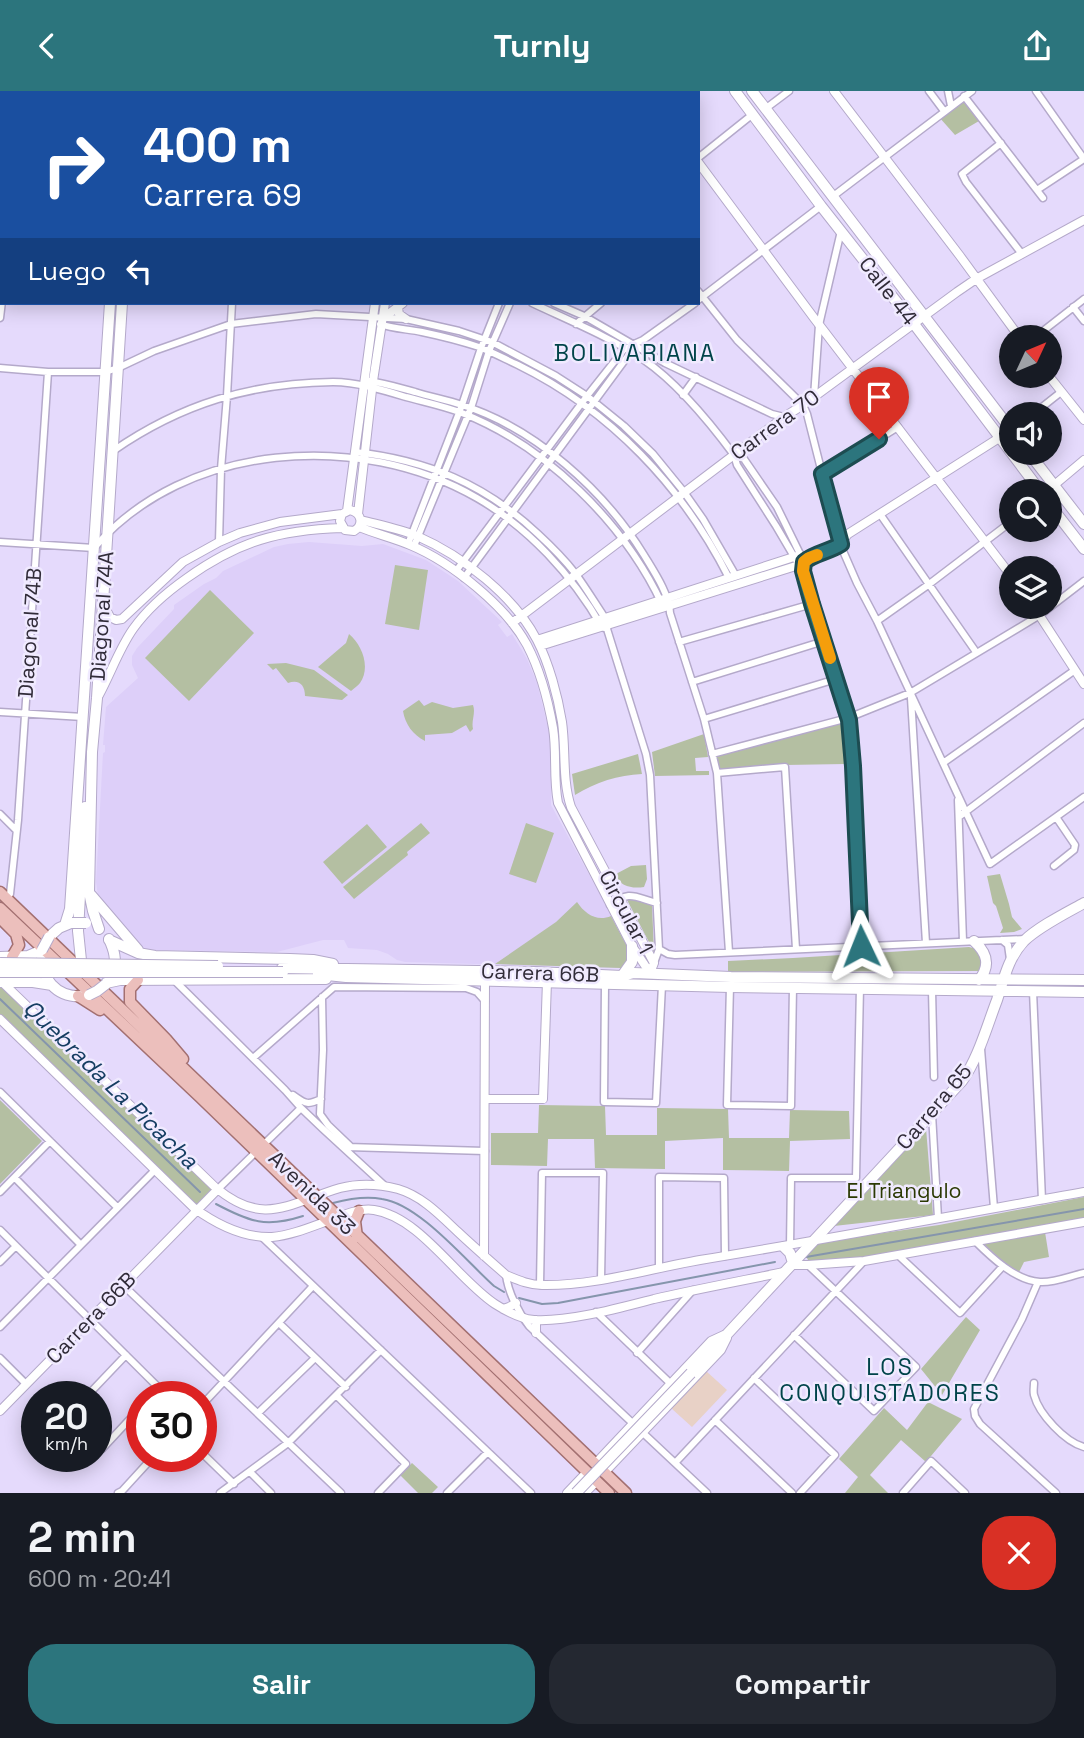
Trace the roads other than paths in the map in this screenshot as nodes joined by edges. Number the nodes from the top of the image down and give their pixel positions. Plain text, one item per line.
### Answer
1 (735, 91) edge
2 (752, 91) edge
3 (789, 91) edge
4 (834, 91) edge
5 (929, 91) edge
6 (948, 91) edge
7 (972, 91) edge
8 (1036, 91) edge
9 (964, 96) junction
10 (765, 109) junction
11 (948, 109) junction
12 (752, 114) junction
13 (1001, 143) junction
14 (884, 157) junction
15 (700, 158) edge
16 (1084, 159) edge
17 (700, 163) edge
18 (1037, 190) junction
19 (832, 197) junction
20 (1043, 198) dead end
21 (821, 207) junction
22 (1084, 220) edge
23 (841, 232) junction
24 (763, 250) junction
25 (1022, 254) junction
26 (976, 279) junction
27 (700, 297) edge
28 (1084, 299) edge
29 (700, 300) edge
30 (110, 305) edge
31 (122, 305) edge
32 (232, 305) edge
33 (375, 305) edge
34 (384, 305) edge
35 (400, 305) edge
36 (498, 305) edge
37 (509, 305) edge
38 (536, 305) edge
39 (559, 305) edge
40 (598, 305) edge
41 (688, 305) edge
42 (1073, 307) junction
43 (584, 316) junction
44 (923, 317) junction
45 (406, 320) junction
46 (379, 321) junction
47 (1084, 321) edge
48 (231, 324) junction
49 (576, 324) junction
50 (914, 324) junction
51 (819, 325) junction
52 (1010, 325) edge
53 (1050, 325) edge
54 (484, 339) junction
55 (492, 342) junction
56 (635, 344) junction
57 (481, 348) junction
58 (625, 348) junction
59 (489, 351) junction
60 (632, 353) junction
61 (540, 367) junction
62 (0, 368) edge
63 (118, 368) junction
64 (854, 368) junction
65 (48, 372) junction
66 (105, 372) junction
67 (536, 374) junction
68 (696, 377) junction
69 (368, 384) junction
70 (1059, 389) edge
71 (1061, 392) junction
72 (227, 395) junction
73 (683, 395) junction
74 (587, 396) junction
75 (814, 397) junction
76 (595, 402) junction
77 (1048, 402) edge
78 (581, 404) junction
79 (803, 405) junction
80 (461, 408) junction
81 (589, 410) junction
82 (469, 412) junction
83 (999, 414) edge
84 (784, 417) junction
85 (1084, 420) edge
86 (898, 427) junction
87 (999, 438) joint
88 (638, 439) junction
89 (631, 445) junction
90 (113, 450) junction
91 (547, 450) junction
92 (734, 455) junction
93 (359, 456) junction
94 (555, 456) junction
95 (541, 458) junction
96 (1084, 460) edge
97 (549, 464) junction
98 (1020, 465) edge
99 (221, 469) junction
100 (445, 473) junction
101 (822, 474) junction
102 (437, 476) junction
103 (937, 478) junction
104 (1031, 479) edge
105 (1062, 479) edge
106 (586, 483) junction
107 (579, 490) junction
108 (681, 495) junction
109 (1062, 501) edge
110 (505, 506) junction
111 (513, 512) junction
112 (345, 513) junction
113 (500, 513) junction
114 (880, 514) junction
115 (508, 519) junction
116 (359, 520) junction
117 (1062, 521) edge
118 (1084, 524) edge
119 (342, 528) junction
120 (999, 532) edge
121 (108, 533) junction
122 (415, 535) junction
123 (626, 536) junction
124 (0, 542) edge
125 (219, 542) junction
126 (986, 542) junction
127 (841, 544) junction
128 (36, 545) junction
129 (411, 545) junction
130 (94, 548) junction
131 (1084, 549) edge
132 (219, 556) junction
133 (999, 560) edge
134 (463, 562) junction
135 (802, 562) junction
136 (472, 568) junction
137 (456, 571) junction
138 (572, 576) junction
139 (732, 577) junction
140 (464, 578) junction
141 (1084, 581) edge
142 (928, 585) junction
143 (151, 591) junction
144 (1062, 595) edge
145 (158, 600) junction
146 (103, 602) junction
147 (812, 604) junction
148 (666, 605) junction
149 (521, 616) junction
150 (1025, 619) edge
151 (1042, 619) edge
152 (877, 621) junction
153 (512, 623) junction
154 (604, 624) junction
155 (824, 641) junction
156 (679, 642) junction
157 (538, 643) junction
158 (975, 652) junction
159 (1075, 670) junction
160 (836, 679) junction
161 (692, 682) junction
162 (1084, 684) edge
163 (910, 693) junction
164 (97, 698) junction
165 (0, 712) edge
166 (24, 713) junction
167 (83, 717) junction
168 (848, 717) junction
169 (704, 719) junction
170 (1084, 723) edge
171 (930, 736) junction
172 (914, 739) junction
173 (92, 752) junction
174 (712, 754) junction
175 (943, 763) junction
176 (717, 773) junction
177 (1084, 797) edge
178 (962, 813) junction
179 (0, 814) edge
180 (1056, 817) junction
181 (16, 830) junction
182 (1054, 866) dead end
183 (0, 885) edge
184 (5, 893) edge
185 (89, 893) junction
186 (618, 899) junction
187 (657, 903) junction
188 (1084, 903) edge
189 (610, 905) junction
190 (0, 908) edge
191 (0, 918) edge
192 (68, 924) junction
193 (99, 929) junction
194 (51, 935) junction
195 (1026, 939) junction
196 (109, 940) junction
197 (1002, 940) junction
198 (969, 941) junction
199 (926, 943) junction
200 (632, 946) junction
201 (861, 946) junction
202 (659, 949) junction
203 (796, 949) junction
204 (42, 950) junction
205 (729, 952) junction
206 (140, 954) junction
207 (155, 956) junction
208 (198, 956) junction
209 (0, 957) edge
210 (12, 957) junction
211 (1009, 962) junction
212 (0, 963) edge
213 (653, 967) junction
214 (80, 969) junction
215 (349, 972) junction
216 (622, 976) junction
217 (0, 979) edge
218 (467, 979) junction
219 (979, 979) junction
220 (138, 980) junction
221 (159, 980) junction
222 (173, 980) junction
223 (196, 980) junction
224 (315, 980) junction
225 (485, 980) junction
226 (662, 980) junction
227 (1027, 980) junction
228 (1084, 981) edge
229 (22, 982) junction
230 (547, 982) junction
231 (731, 982) junction
232 (605, 983) junction
233 (106, 984) junction
234 (860, 984) junction
235 (52, 985) junction
236 (635, 985) junction
237 (1001, 985) junction
238 (334, 987) junction
239 (456, 987) junction
240 (793, 987) junction
241 (932, 990) junction
242 (1033, 991) junction
243 (1084, 992) edge
244 (14, 994) junction
245 (84, 996) junction
246 (322, 997) junction
247 (485, 1001) junction
248 (0, 1019) edge
249 (980, 1043) junction
250 (253, 1058) junction
251 (934, 1077) dead end
252 (285, 1090) junction
253 (0, 1092) edge
254 (203, 1093) junction
255 (321, 1099) junction
256 (485, 1099) junction
257 (301, 1108) junction
258 (932, 1114) junction
259 (50, 1141) junction
260 (341, 1146) junction
261 (351, 1147) junction
262 (259, 1149) junction
263 (485, 1151) junction
264 (155, 1170) junction
265 (15, 1178) junction
266 (385, 1186) junction
267 (216, 1191) junction
268 (0, 1192) edge
269 (1084, 1192) edge
270 (311, 1199) junction
271 (1042, 1199) junction
272 (117, 1207) junction
273 (198, 1208) junction
274 (993, 1208) junction
275 (359, 1211) junction
276 (938, 1218) junction
277 (332, 1219) junction
278 (1084, 1222) edge
279 (0, 1230) edge
280 (262, 1237) junction
281 (357, 1237) junction
282 (814, 1241) junction
283 (975, 1241) junction
284 (80, 1244) junction
285 (16, 1246) junction
286 (787, 1246) junction
287 (801, 1254) junction
288 (898, 1255) junction
289 (484, 1256) junction
290 (725, 1257) junction
291 (864, 1261) junction
292 (0, 1262) edge
293 (808, 1265) junction
294 (1003, 1266) junction
295 (659, 1267) junction
296 (789, 1267) junction
297 (1084, 1273) edge
298 (506, 1275) junction
299 (48, 1278) junction
300 (601, 1279) junction
301 (1038, 1282) junction
302 (123, 1285) junction
303 (540, 1285) junction
304 (313, 1286) junction
305 (693, 1290) junction
306 (835, 1291) junction
307 (516, 1303) junction
308 (503, 1309) junction
309 (596, 1312) junction
310 (522, 1317) junction
311 (90, 1319) junction
312 (536, 1320) junction
313 (279, 1323) junction
314 (0, 1327) edge
315 (536, 1332) junction
316 (730, 1333) junction
317 (794, 1335) junction
318 (381, 1350) junction
319 (638, 1353) junction
320 (126, 1355) junction
321 (315, 1357) junction
322 (0, 1358) edge
323 (754, 1378) junction
324 (23, 1381) edge
325 (29, 1381) edge
326 (101, 1381) edge
327 (152, 1381) edge
328 (224, 1381) junction
329 (1034, 1383) dead end
330 (671, 1384) junction
331 (346, 1387) junction
332 (21, 1389) edge
333 (217, 1389) edge
334 (337, 1396) junction
335 (0, 1411) edge
336 (258, 1413) junction
337 (715, 1420) junction
338 (126, 1423) edge
339 (633, 1424) junction
340 (642, 1433) junction
341 (112, 1438) edge
342 (288, 1443) junction
343 (1084, 1447) edge
344 (488, 1452) junction
345 (674, 1463) junction
346 (217, 1468) edge
347 (591, 1468) junction
348 (140, 1472) edge
349 (250, 1472) junction
350 (600, 1477) junction
351 (234, 1484) junction
352 (526, 1491) edge
353 (268, 1492) edge
354 (118, 1493) edge
355 (220, 1493) edge
356 (341, 1493) edge
357 (377, 1493) edge
358 (447, 1493) edge
359 (567, 1493) edge
360 (576, 1493) edge
361 (585, 1493) edge
362 (609, 1493) edge
363 (626, 1493) edge
364 (707, 1493) edge
365 (792, 1493) edge
366 (800, 1493) edge
367 (903, 1493) edge
368 (965, 1493) edge
369 (1054, 1493) edge

1 - 12 main road, Calle 44
2 - 10 main road, Calle 44
3 - 10 street
4 - 14 street
5 - 11 street
6 - 11 street
7 - 9 street
8 - 16 street
9 - 11 street
9 - 13 street
10 - 19 main road, Calle 44
11 - 14 street
12 - 15 street
12 - 21 main road, Calle 44
13 - 18 street
13 - 25 street
14 - 19 street
14 - 26 street
16 - 18 street
17 - 24 street
18 - 20 street
19 - 44 main road, Calle 44
21 - 23 main road, Calle 44
21 - 24 street
22 - 25 street, Carrera 70
23 - 50 main road, Calle 44
23 - 51 street
24 - 27 street
24 - 51 street
25 - 26 street, Carrera 70
26 - 44 street, Carrera 70
26 - 52 street
28 - 42 street
29 - 79 street
30 - 66 main road, Diagonal 74A
31 - 63 main road, Diagonal 74A
32 - 48 street
33 - 46 street
34 - 46 street
35 - 45 street
35 - 46 street
36 - 54 street
37 - 55 street
38 - 49 street
39 - 43 street
40 - 43 street
41 - 56 street
42 - 47 street
42 - 53 street
43 - 49 street
43 - 56 street
44 - 50 street, Carrera 70
44 - 83 main road, Calle 44
45 - 46 street
45 - 54 street
46 - 48 street
46 - 57 street
46 - 69 street
48 - 63 street
48 - 72 street
49 - 58 street
50 - 64 street, Carrera 70
50 - 87 main road, Calle 44
51 - 64 street
51 - 75 street
54 - 55 street
54 - 57 street
55 - 59 street
55 - 61 street
56 - 58 street
56 - 60 street
56 - 68 street
57 - 59 street
57 - 80 street
58 - 60 street
58 - 74 street
59 - 67 street
59 - 82 street
60 - 73 street
60 - 76 street
61 - 67 street
61 - 74 street
62 - 65 street
63 - 66 street
63 - 90 main road, Diagonal 74A
64 - 75 street, Carrera 70
64 - 86 street
65 - 66 street
65 - 128 street, Diagonal 74B
66 - 130 main road, Diagonal 74A
67 - 78 street
68 - 73 street
68 - 84 street
69 - 72 street
69 - 80 street
69 - 93 street
70 - 71 street
71 - 77 street
71 - 85 street
72 - 90 street
72 - 99 street
73 - 92 street
74 - 76 street
74 - 78 street
75 - 79 street, Carrera 70
76 - 81 street
76 - 88 street
78 - 81 street
78 - 91 street
79 - 84 street, Carrera 70
79 - 101 street
80 - 82 street
80 - 102 street
81 - 89 street
81 - 94 street
82 - 91 street
82 - 95 street
82 - 100 street
84 - 92 street, Carrera 70
86 - 101 street
86 - 103 street
87 - 103 street
88 - 89 street
88 - 108 street
89 - 108 street
90 - 121 main road, Diagonal 74A
91 - 94 street
91 - 95 street
92 - 108 street, Carrera 70
92 - 135 street
93 - 99 street
93 - 102 street
93 - 112 street
93 - 116 street
94 - 97 street
94 - 106 street
95 - 97 street
95 - 110 street
96 - 105 street
97 - 107 street
97 - 111 street
98 - 104 main road, Calle 44
99 - 121 street
99 - 125 street
100 - 102 street
100 - 110 street
101 - 127 street
102 - 113 street
102 - 122 street
103 - 114 street
103 - 126 street
106 - 107 street
106 - 123 street
107 - 123 street
108 - 123 street, Carrera 70
108 - 139 street
109 - 118 main road
110 - 111 street
110 - 113 street
111 - 115 street
111 - 138 street
112 - 116 street
112 - 119 street
112 - 125 street
113 - 115 street
113 - 134 street
114 - 127 street
114 - 142 street
115 - 136 street
115 - 138 street
116 - 119 street
116 - 122 street, Circular 1
116 - 129 street, Circular 1
117 - 131 main road
119 - 132 street
120 - 126 street
121 - 130 street
121 - 146 main road, Diagonal 74A
122 - 129 street
122 - 134 street, Circular 1
123 - 138 street, Carrera 70
123 - 148 street
124 - 128 street
125 - 132 street
125 - 143 street
126 - 133 street
126 - 142 street
127 - 135 street
127 - 152 street
128 - 130 street
128 - 166 street, Diagonal 74B
129 - 137 street, Circular 1
130 - 167 main road, Diagonal 74A
132 - 145 street
134 - 136 street, Circular 1
134 - 137 street
135 - 139 street
135 - 147 street
135 - 148 street
136 - 140 street
136 - 149 street, Circular 1
137 - 140 street, Circular 1
138 - 149 street, Carrera 70
138 - 154 street
139 - 148 street
140 - 153 street, Circular 1
141 - 144 street
142 - 152 street
142 - 158 street
143 - 145 street
143 - 146 street
145 - 164 street
146 - 164 main road, Diagonal 74A
147 - 155 street
147 - 156 street
148 - 154 street
148 - 156 street
149 - 153 street, Carrera 70
149 - 157 street, Circular 1
150 - 158 street
151 - 159 street
152 - 163 street
153 - 189 street, Circular 1
154 - 157 street
154 - 187 street
155 - 160 street
155 - 161 street
156 - 161 street
157 - 186 street, Circular 1
158 - 163 street
159 - 162 street
159 - 175 street
160 - 168 street
160 - 169 street
161 - 169 street
163 - 168 street
163 - 171 street
163 - 172 street
164 - 173 main road, Diagonal 74A
165 - 166 street
166 - 167 street
166 - 181 street, Diagonal 74B
167 - 192 main road, Diagonal 74A
168 - 174 street
168 - 201 street
169 - 174 street
170 - 178 street
171 - 172 street
171 - 175 street
172 - 199 street
173 - 185 main road, Diagonal 74A
173 - 214 main road
174 - 176 street
175 - 178 street
176 - 203 street
176 - 205 street
177 - 180 street
178 - 180 street
178 - 198 street
179 - 181 street
180 - 182 street
181 - 184 street, Diagonal 74B
183 - 184 main road
184 - 194 main road
184 - 214 main road, Avenida 33
185 - 193 main road, Diagonal 74A
185 - 206 main road
186 - 187 street
186 - 189 street
186 - 213 street, Circular 1
187 - 202 street
188 - 195 main road, Carrera 65
189 - 200 street, Circular 1
190 - 254 main road, Avenida 33
191 - 210 main road
192 - 193 main road, bridge
192 - 194 main road
193 - 196 main road
194 - 204 main road, bridge
195 - 197 street
195 - 211 main road, Carrera 65
196 - 206 main road
196 - 233 main road
197 - 198 street
197 - 211 street
198 - 199 street
198 - 219 main road
199 - 201 street
200 - 213 street, Circular 1
200 - 216 main road
201 - 203 street
202 - 205 street
202 - 213 street
203 - 205 street
204 - 210 main road
204 - 235 main road
206 - 207 main road
207 - 208 main road
207 - 221 main road
208 - 215 main road
208 - 223 main road
209 - 210 main road
211 - 227 main road
211 - 237 main road, Carrera 65
212 - 214 main road, bridge
213 - 216 main road, Carrera 66B
213 - 226 main road
213 - 236 main road
214 - 215 main road, Carrera 66B, bridge
214 - 217 main road, bridge
214 - 254 main road, Avenida 33
215 - 216 main road, Carrera 66B
215 - 218 main road, Carrera 66B
215 - 224 main road
217 - 229 main road
217 - 244 street
218 - 225 main road, Carrera 66B
218 - 239 main road
219 - 234 main road, Carrera 66B
219 - 237 main road, Carrera 66B
220 - 221 main road
220 - 233 main road
220 - 254 main road
221 - 222 main road
222 - 223 main road
222 - 250 street
223 - 224 main road
224 - 238 main road
225 - 230 main road, Carrera 66B
225 - 247 street
226 - 231 main road, Carrera 66B
226 - 232 street
226 - 236 main road, Carrera 66B
227 - 228 main road
227 - 237 main road
229 - 235 main road
229 - 244 main road
230 - 232 main road, Carrera 66B
230 - 256 street
231 - 234 main road, Carrera 66B
231 - 240 main road, Carrera 66B
231 - 240 street
232 - 236 main road, Carrera 66B
233 - 245 main road, bridge
234 - 240 main road, Carrera 66B
234 - 241 main road, Carrera 66B
234 - 286 street
235 - 245 main road
237 - 241 main road, Carrera 66B
237 - 242 main road
237 - 249 main road, Carrera 65
238 - 239 street, Carrera 66B
238 - 246 street
239 - 247 street, Carrera 66B
241 - 251 street
242 - 243 main road
242 - 271 street
244 - 267 street
245 - 254 main road
246 - 250 street
246 - 255 street
247 - 256 street
248 - 264 street
249 - 258 main road, Carrera 65
249 - 274 street
250 - 252 street
252 - 255 street
252 - 257 street
253 - 259 street
254 - 262 main road, Avenida 33
255 - 261 street
256 - 263 street
257 - 260 street
257 - 262 street, Carrera 66B
258 - 276 street
258 - 282 main road, Carrera 65
259 - 265 street
259 - 272 street
260 - 261 street
260 - 266 street
261 - 263 street
262 - 267 street, Carrera 66B
262 - 270 main road, Avenida 33
263 - 289 street
264 - 272 street
264 - 273 street
265 - 268 street
265 - 284 street
266 - 270 street
266 - 289 street
267 - 270 street
267 - 273 street, Carrera 66B
269 - 271 street
270 - 277 main road, Avenida 33
271 - 274 street
272 - 284 street
273 - 280 street
273 - 302 street, Carrera 66B
274 - 276 street
275 - 277 street
275 - 281 main road
275 - 308 street
276 - 282 street
277 - 280 street
277 - 281 main road, Avenida 33
277 - 347 main road, Avenida 33
278 - 283 street
279 - 285 street
280 - 304 street
281 - 347 main road, Avenida 33
282 - 286 street
282 - 287 main road, Carrera 65
283 - 288 street
283 - 294 street
284 - 299 street
285 - 292 street
285 - 299 street
286 - 290 street
286 - 296 main road
287 - 293 street
287 - 296 main road, Carrera 65
288 - 291 street
288 - 294 street
289 - 298 street
290 - 295 street
290 - 295 street
291 - 293 street
291 - 306 street
293 - 296 street
293 - 306 street
294 - 301 street
295 - 300 street
296 - 305 street
296 - 316 main road, Carrera 65
297 - 301 street
298 - 303 street
298 - 307 street
299 - 311 street
299 - 314 street
300 - 303 street
300 - 303 street
301 - 369 street
302 - 311 street, Carrera 66B
302 - 328 street
304 - 313 street
304 - 318 street
305 - 309 street
305 - 319 street
306 - 317 street
306 - 317 street
307 - 308 street
307 - 310 street
308 - 310 street
309 - 312 street
309 - 319 street
310 - 312 street
310 - 315 street
311 - 320 street
311 - 325 street, Carrera 66B
312 - 315 street
313 - 321 street
313 - 328 street
315 - 339 street
316 - 330 street, Carrera 65
316 - 340 street, Carrera 65
316 - 360 main road, Carrera 65, bridge
317 - 323 street
318 - 331 street
318 - 344 street
319 - 330 street
320 - 326 street
320 - 327 street
321 - 331 street
321 - 336 street
322 - 324 street
323 - 337 street
323 - 366 street
328 - 333 street
328 - 336 street
329 - 343 street
330 - 339 street, Carrera 65
331 - 334 street
332 - 335 street, Carrera 66B
334 - 342 street
334 - 357 street
336 - 342 street
337 - 345 street
337 - 365 street
338 - 341 street
339 - 340 street
339 - 347 street, Carrera 65
340 - 345 street
340 - 350 street, Carrera 65
342 - 349 street
342 - 356 street
344 - 352 street
344 - 358 street
345 - 364 street
346 - 351 street
347 - 350 main road, Avenida 33
347 - 359 street, Carrera 65
348 - 354 street
349 - 351 street
349 - 353 street
350 - 361 street, Carrera 65
350 - 362 main road, Avenida 33
350 - 363 main road, Avenida 33
351 - 355 street
367 - 368 street

